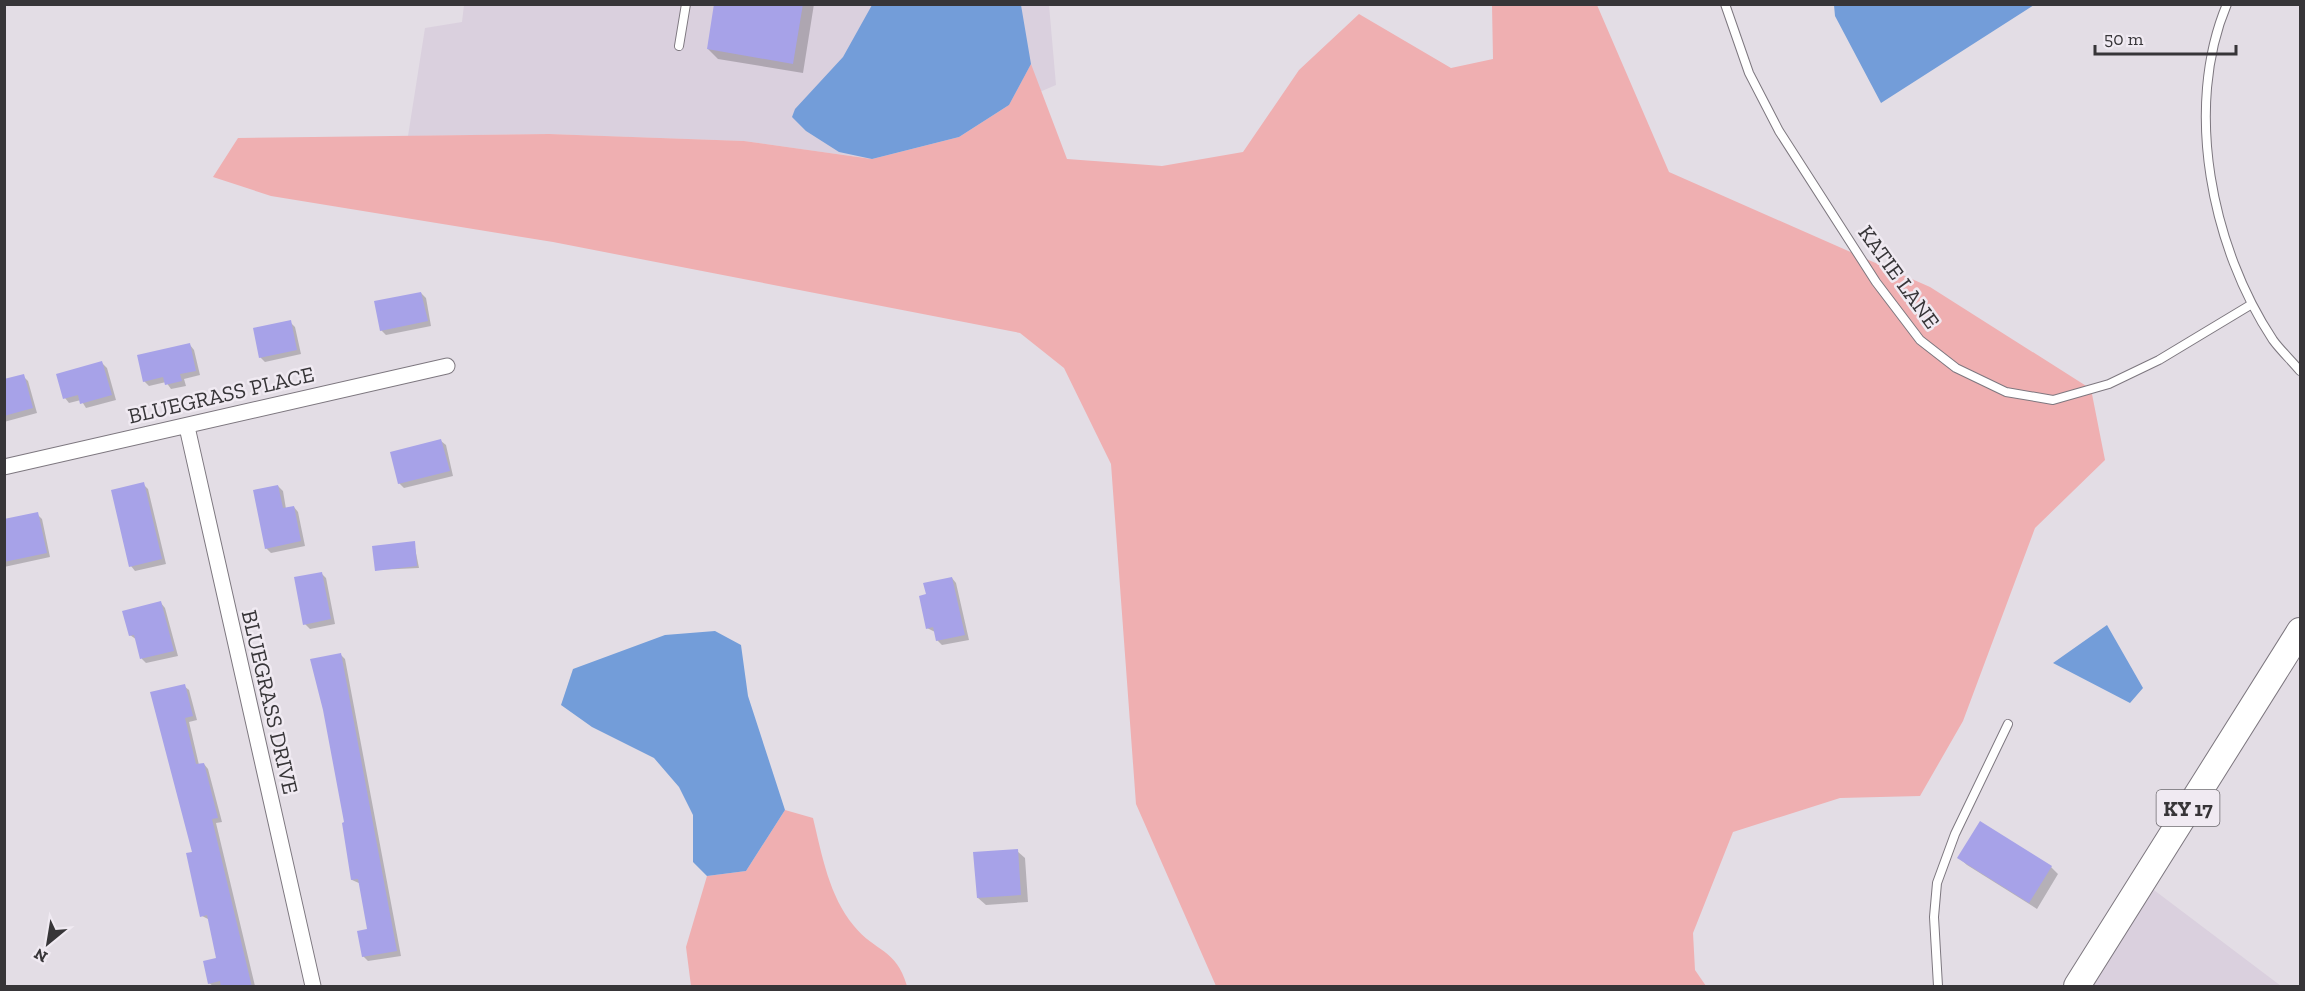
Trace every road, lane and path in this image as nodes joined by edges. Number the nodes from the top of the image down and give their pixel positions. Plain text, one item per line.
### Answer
1 (686, 4) edge
2 (1725, 4) edge
3 (2227, 4) edge
4 (679, 46) dead end
5 (2252, 304) junction
6 (447, 366) dead end
7 (2301, 371) edge
8 (187, 427) junction
9 (4, 467) edge
10 (2301, 631) edge
11 (2008, 724) dead end
12 (313, 987) edge
13 (1938, 987) edge
14 (2077, 987) edge

1 - 4 lane
2 - 5 lane, KATIE LANE
3 - 5 lane
5 - 7 lane
6 - 8 street, BLUEGRASS PLACE
8 - 9 street, BLUEGRASS PLACE
8 - 12 street, BLUEGRASS DRIVE
10 - 14 main road, KY 17
11 - 13 lane

